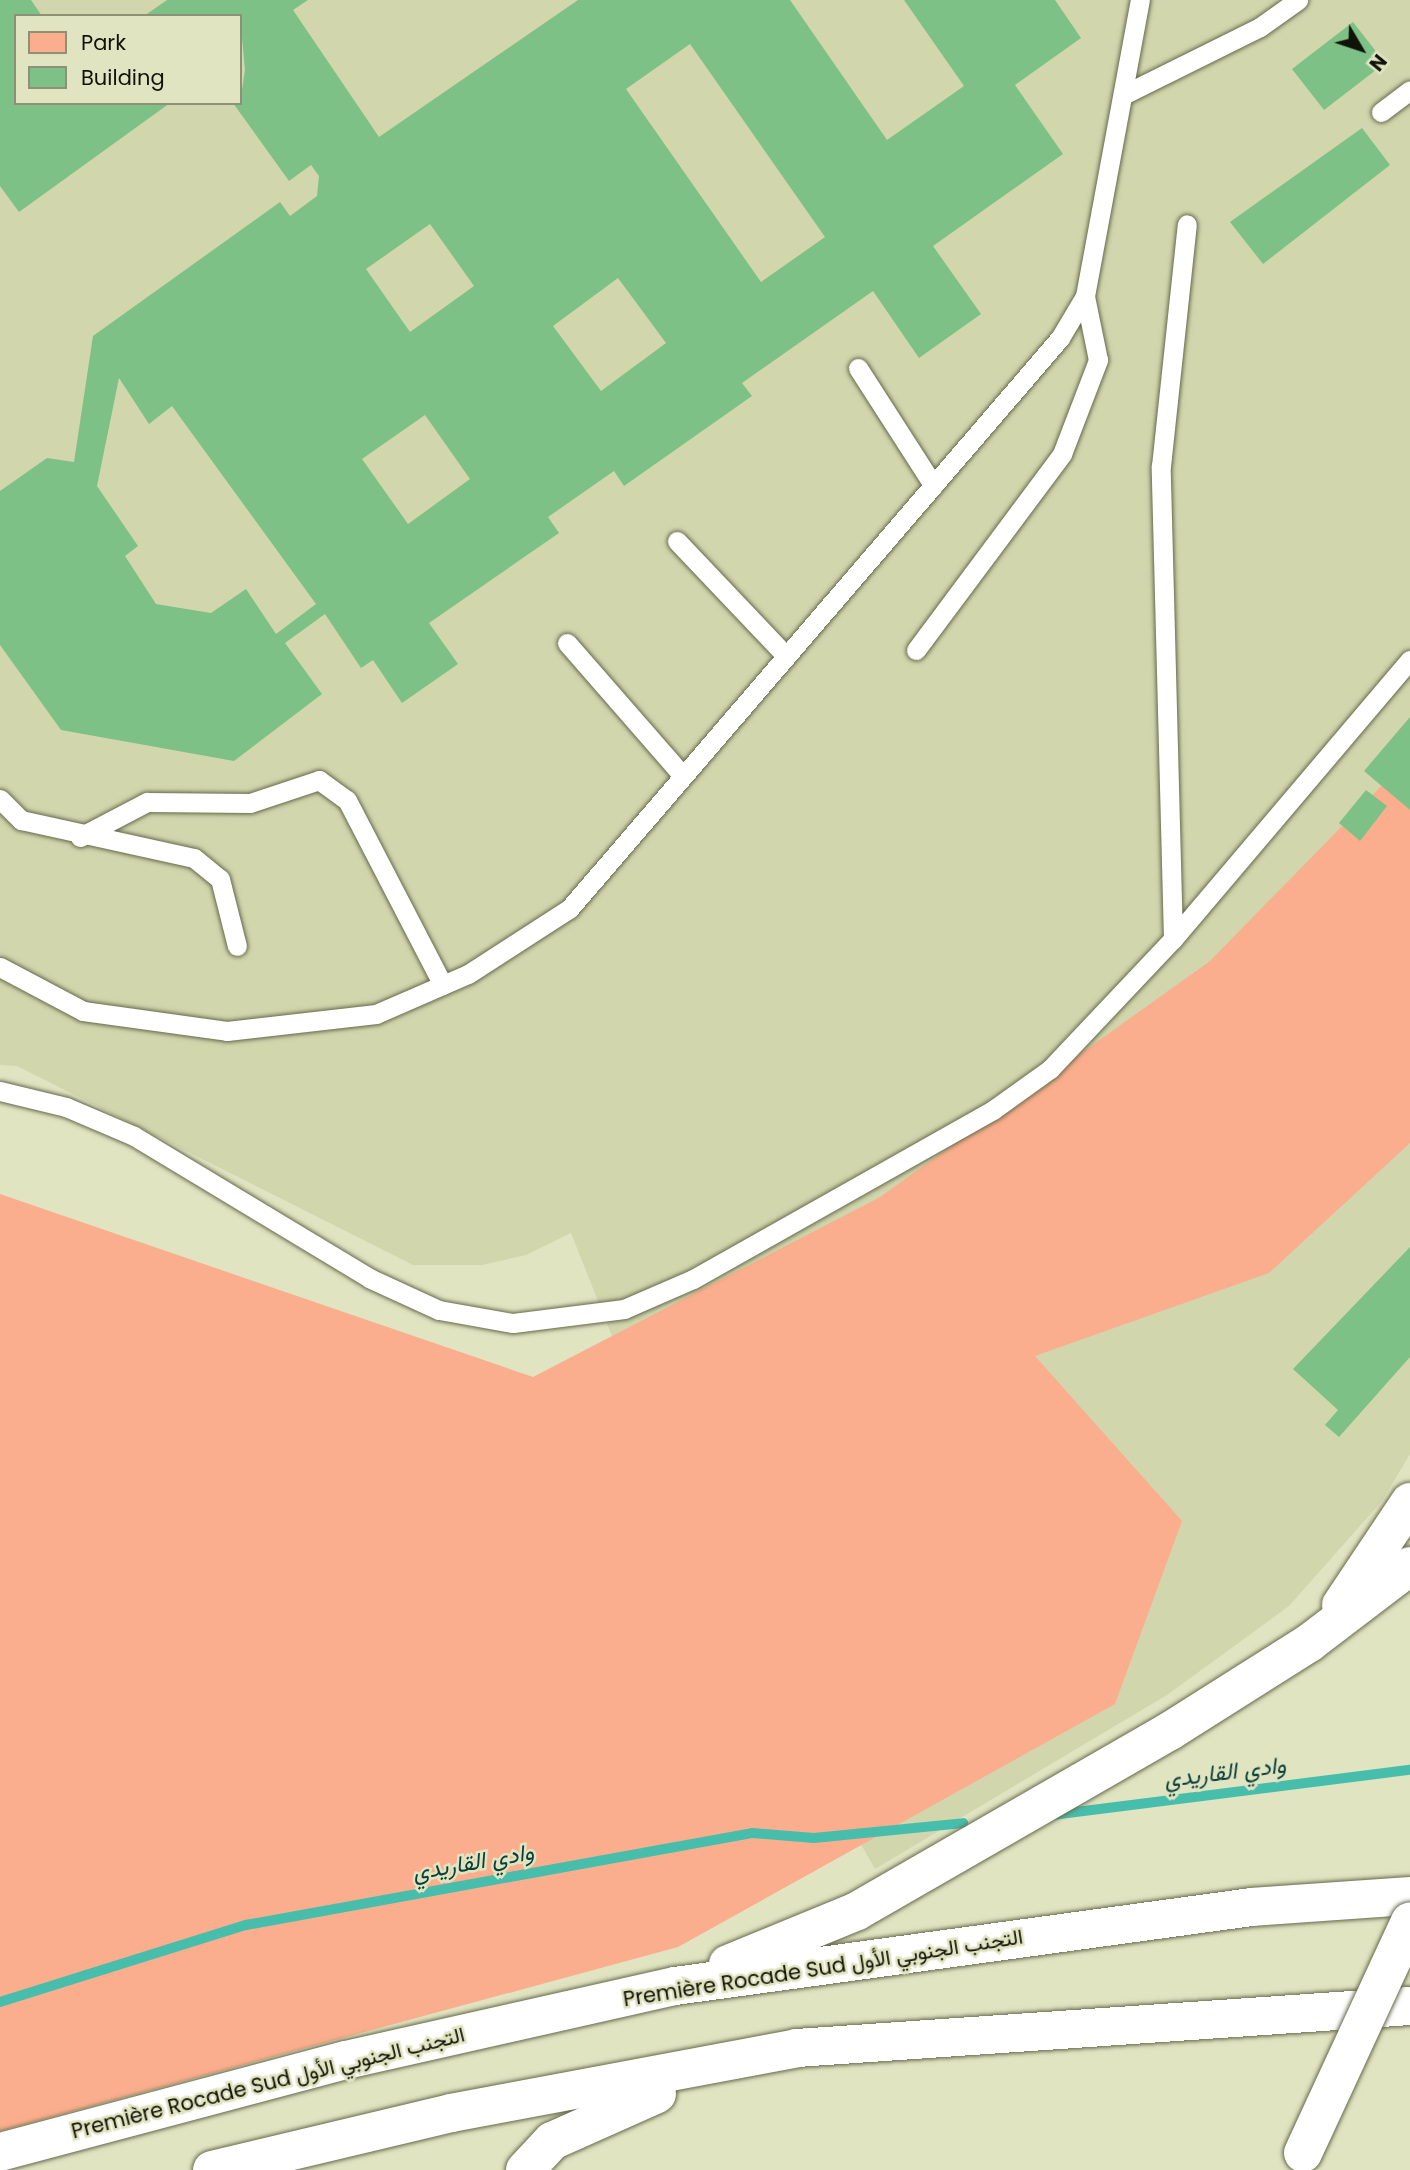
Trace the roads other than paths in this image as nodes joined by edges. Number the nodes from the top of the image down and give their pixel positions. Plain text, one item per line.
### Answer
1 (1140, 0) edge
2 (1298, 0) edge
3 (1410, 90) edge
4 (1123, 95) junction
5 (1381, 112) dead end
6 (1186, 224) dead end
7 (1085, 296) junction
8 (858, 368) dead end
9 (933, 485) junction
10 (677, 541) dead end
11 (567, 643) dead end
12 (916, 650) dead end
13 (786, 656) junction
14 (1410, 660) edge
15 (683, 776) junction
16 (0, 799) edge
17 (80, 837) junction
18 (1173, 939) junction
19 (237, 946) dead end
20 (0, 967) edge
21 (443, 985) junction
22 (0, 1091) edge
23 (1410, 1502) edge
24 (1410, 1566) edge
25 (1308, 1643) junction
26 (1410, 1896) edge
27 (1410, 1921) edge
28 (675, 1986) junction
29 (1410, 2006) edge
30 (797, 2048) junction
31 (0, 2152) edge
32 (1303, 2153) dead end
33 (212, 2170) edge
34 (525, 2170) edge

1 - 4 lane
2 - 4 lane
3 - 5 lane
4 - 7 lane
6 - 18 lane
7 - 9 lane
7 - 12 lane
8 - 9 lane
9 - 13 lane
10 - 13 lane
11 - 15 lane
13 - 15 lane
14 - 18 lane
15 - 21 lane
16 - 17 lane
17 - 19 lane
17 - 21 lane
18 - 22 lane
20 - 21 lane
23 - 25 main road
24 - 25 main road
25 - 28 main road
26 - 28 main road, Première Rocade Sud التجنب الجنوبي الأول
27 - 32 main road, bridge
28 - 31 main road, Première Rocade Sud التجنب الجنوبي الأول
29 - 30 main road
30 - 33 main road
30 - 34 main road

